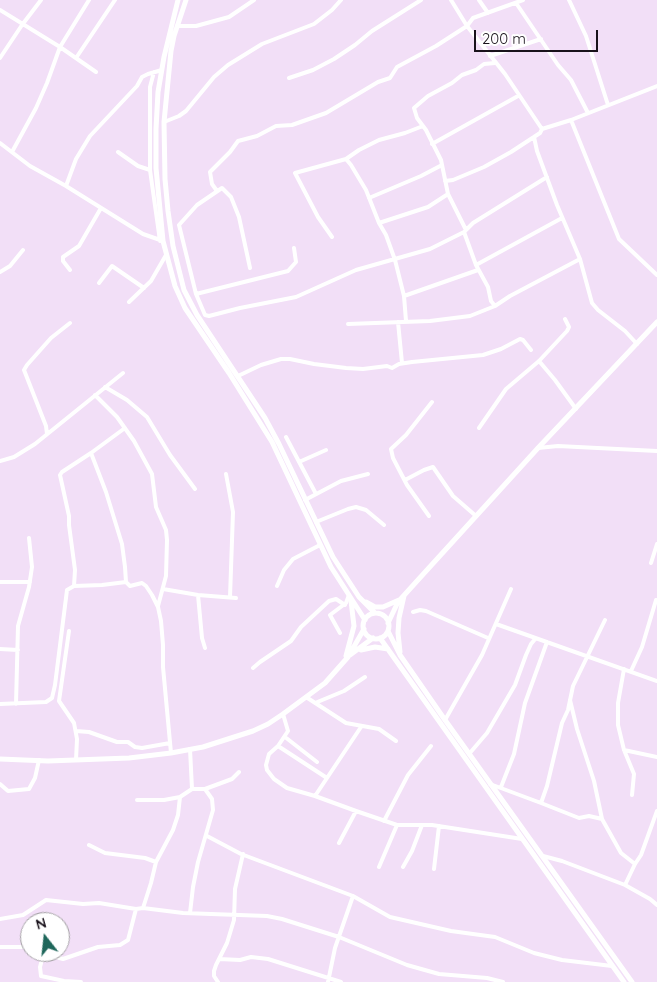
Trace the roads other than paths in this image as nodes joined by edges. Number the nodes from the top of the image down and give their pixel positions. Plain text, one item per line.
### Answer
1 (41, 0) edge
2 (89, 0) edge
3 (114, 0) edge
4 (178, 0) edge
5 (186, 0) edge
6 (254, 0) edge
7 (341, 0) edge
8 (421, 0) edge
9 (451, 0) edge
10 (480, 0) edge
11 (523, 0) edge
12 (569, 0) edge
13 (516, 3) junction
14 (0, 10) edge
15 (488, 13) junction
16 (22, 24) junction
17 (177, 26) junction
18 (468, 26) junction
19 (541, 39) junction
20 (60, 47) junction
21 (490, 56) junction
22 (0, 58) edge
23 (76, 58) junction
24 (496, 63) junction
25 (162, 70) junction
26 (96, 72) dead end
27 (154, 72) junction
28 (289, 78) dead end
29 (657, 86) edge
30 (518, 96) junction
31 (608, 105) junction
32 (588, 113) junction
33 (571, 120) junction
34 (164, 122) junction
35 (423, 126) junction
36 (542, 129) junction
37 (534, 138) junction
38 (0, 143) edge
39 (432, 144) junction
40 (12, 152) junction
41 (118, 152) dead end
42 (346, 159) junction
43 (443, 167) junction
44 (150, 170) junction
45 (547, 178) junction
46 (445, 181) junction
47 (66, 186) junction
48 (217, 191) junction
49 (448, 194) junction
50 (368, 198) junction
51 (101, 208) junction
52 (562, 218) junction
53 (379, 223) junction
54 (465, 231) junction
55 (332, 237) dead end
56 (162, 241) junction
57 (294, 248) dead end
58 (23, 250) dead end
59 (166, 255) junction
60 (580, 259) junction
61 (395, 260) junction
62 (476, 265) junction
63 (250, 268) dead end
64 (70, 270) dead end
65 (478, 270) junction
66 (0, 272) edge
67 (657, 275) edge
68 (99, 283) dead end
69 (144, 288) junction
70 (196, 294) junction
71 (404, 296) junction
72 (129, 302) dead end
73 (495, 306) junction
74 (565, 320) dead end
75 (406, 321) junction
76 (398, 322) junction
77 (657, 322) edge
78 (70, 323) dead end
79 (348, 324) dead end
80 (637, 344) junction
81 (531, 350) dead end
82 (539, 361) junction
83 (402, 363) junction
84 (122, 373) dead end
85 (238, 376) junction
86 (105, 387) junction
87 (95, 396) junction
88 (432, 402) dead end
89 (576, 409) junction
90 (46, 426) junction
91 (125, 428) junction
92 (479, 428) dead end
93 (52, 430) junction
94 (47, 434) junction
95 (286, 437) dead end
96 (538, 448) junction
97 (326, 450) dead end
98 (657, 452) edge
99 (91, 453) junction
100 (0, 461) edge
101 (299, 462) junction
102 (226, 474) dead end
103 (368, 474) dead end
104 (405, 480) junction
105 (195, 489) dead end
106 (316, 494) junction
107 (305, 500) junction
108 (429, 516) dead end
109 (476, 516) junction
110 (316, 522) junction
111 (384, 525) dead end
112 (29, 538) dead end
113 (657, 544) edge
114 (320, 545) junction
115 (651, 563) dead end
116 (0, 582) edge
117 (30, 582) junction
118 (126, 582) junction
119 (74, 586) junction
120 (277, 586) dead end
121 (163, 589) junction
122 (511, 589) dead end
123 (405, 594) junction
124 (198, 595) junction
125 (230, 597) junction
126 (350, 597) junction
127 (359, 597) junction
128 (236, 598) dead end
129 (656, 600) edge
130 (399, 601) junction
131 (344, 605) junction
132 (158, 607) junction
133 (413, 612) dead end
134 (377, 613) junction
135 (364, 620) junction
136 (605, 620) dead end
137 (388, 623) junction
138 (496, 624) junction
139 (364, 629) junction
140 (69, 631) dead end
141 (388, 631) junction
142 (340, 633) dead end
143 (373, 638) junction
144 (380, 638) junction
145 (488, 638) junction
146 (536, 638) junction
147 (548, 642) junction
148 (204, 648) dead end
149 (0, 649) edge
150 (388, 649) junction
151 (18, 650) junction
152 (358, 650) junction
153 (400, 655) junction
154 (587, 656) junction
155 (346, 659) junction
156 (253, 668) dead end
157 (624, 669) junction
158 (631, 671) junction
159 (365, 678) dead end
160 (657, 680) edge
161 (306, 697) junction
162 (570, 699) junction
163 (315, 703) junction
164 (0, 704) edge
165 (16, 704) junction
166 (283, 714) junction
167 (445, 720) junction
168 (361, 727) junction
169 (76, 731) junction
170 (285, 737) junction
171 (396, 741) dead end
172 (170, 743) junction
173 (278, 746) junction
174 (432, 746) dead end
175 (190, 749) junction
176 (624, 750) junction
177 (171, 753) junction
178 (469, 754) junction
179 (657, 756) edge
180 (0, 759) edge
181 (39, 760) junction
182 (76, 760) junction
183 (317, 762) dead end
184 (239, 772) dead end
185 (326, 778) junction
186 (0, 784) edge
187 (490, 784) junction
188 (501, 788) junction
189 (192, 789) junction
190 (205, 789) junction
191 (632, 795) dead end
192 (315, 796) junction
193 (180, 797) junction
194 (136, 800) dead end
195 (541, 803) junction
196 (657, 811) edge
197 (356, 812) junction
198 (602, 819) junction
199 (384, 821) junction
200 (396, 825) junction
201 (422, 825) junction
202 (439, 826) junction
203 (207, 836) junction
204 (522, 839) junction
205 (339, 843) dead end
206 (89, 845) dead end
207 (243, 854) junction
208 (541, 856) junction
209 (156, 862) junction
210 (635, 864) junction
211 (379, 867) dead end
212 (403, 867) dead end
213 (434, 869) dead end
214 (625, 885) junction
215 (353, 896) junction
216 (656, 904) edge
217 (143, 908) junction
218 (136, 909) junction
219 (190, 913) junction
220 (235, 914) junction
221 (0, 919) edge
222 (339, 937) junction
223 (0, 946) edge
224 (20, 947) edge
225 (70, 957) edge
226 (219, 958) junction
227 (42, 962) edge
228 (612, 966) junction
229 (464, 976) junction
230 (329, 980) edge
231 (81, 982) edge
232 (218, 982) edge
233 (342, 982) edge
234 (464, 982) edge
235 (503, 982) edge
236 (624, 982) edge
237 (632, 982) edge

1 - 16 street
2 - 20 street
3 - 23 street
4 - 25 main road
5 - 17 main road
6 - 17 street
7 - 34 street
8 - 28 street
9 - 18 street
10 - 15 street
11 - 13 street
12 - 31 street
13 - 15 street
13 - 19 street
14 - 16 street
15 - 18 street
16 - 20 street
16 - 22 street
17 - 34 main road
18 - 21 street
18 - 48 street
19 - 21 street
19 - 32 street
20 - 23 street
20 - 40 street
21 - 24 street
23 - 26 street
24 - 30 street
24 - 35 street
25 - 27 street
25 - 56 main road
27 - 44 street
27 - 47 street
29 - 31 street
30 - 36 street
30 - 39 street
31 - 32 street
32 - 33 street
33 - 36 street
33 - 67 street
34 - 85 main road
35 - 39 street
35 - 42 street
36 - 37 street
37 - 45 street
37 - 46 street
38 - 40 street
39 - 43 street
40 - 47 street
41 - 44 street
42 - 50 street
42 - 55 street
43 - 46 street
43 - 50 street
44 - 56 street
45 - 52 street
45 - 54 street
46 - 49 street
47 - 51 street
48 - 63 street
48 - 70 street
49 - 53 street
49 - 54 street
50 - 53 street
51 - 56 street
51 - 64 street
52 - 60 street
52 - 62 street
53 - 61 street
54 - 61 street
54 - 62 street
56 - 59 main road
57 - 70 street
58 - 66 street
59 - 69 street
59 - 114 main road
60 - 73 street
60 - 80 street
61 - 70 street
61 - 71 street
62 - 65 street
65 - 71 street
65 - 73 street
68 - 69 street
69 - 72 street
71 - 75 street
73 - 75 street
74 - 82 street
75 - 76 street
76 - 79 street
76 - 83 street
77 - 80 main road
78 - 90 street
80 - 89 main road
81 - 83 street
82 - 89 street
82 - 92 street
83 - 85 street
84 - 86 street
85 - 107 main road
86 - 87 street
86 - 105 street
87 - 91 street
87 - 93 street
88 - 104 street
89 - 96 main road
90 - 93 street
90 - 94 street
91 - 99 street
91 - 121 street
93 - 94 street
94 - 100 street
95 - 101 street
96 - 98 street
96 - 109 main road
97 - 101 street
99 - 118 street
99 - 119 street
101 - 106 street
102 - 125 street
103 - 106 street
104 - 108 street
104 - 109 street
106 - 107 street
107 - 110 main road
109 - 123 main road
110 - 111 street
110 - 127 main road
112 - 117 street
113 - 115 street
114 - 120 street
114 - 126 main road
116 - 117 street
117 - 151 street
118 - 119 street
118 - 132 street
119 - 165 street
121 - 124 street
121 - 132 street
122 - 138 street
123 - 130 main road
123 - 153 main road
124 - 125 street
124 - 148 street
125 - 128 street
126 - 131 street
126 - 135 main road
126 - 155 main road
127 - 130 main road
127 - 134 main road
129 - 158 street
130 - 134 main road
130 - 137 main road
131 - 142 street
131 - 156 street
132 - 172 street
133 - 145 street
134 - 135 main road
134 - 137 main road
135 - 139 main road
136 - 154 street
137 - 141 main road
138 - 145 street
138 - 146 street
139 - 143 main road
139 - 155 main road
140 - 169 street
141 - 144 main road
141 - 153 main road
143 - 144 main road
143 - 152 main road
144 - 150 main road
145 - 167 street
146 - 147 street
146 - 178 street
147 - 154 street
147 - 188 street
149 - 151 street
150 - 152 main road
150 - 204 main road
151 - 165 street
152 - 155 main road
153 - 167 main road
154 - 157 street
154 - 162 street
155 - 161 main road
157 - 158 street
157 - 176 street
158 - 160 street
159 - 163 street
161 - 163 street
161 - 166 main road
162 - 195 street
162 - 198 street
163 - 168 street
164 - 165 street
166 - 170 street
166 - 175 main road
167 - 178 main road
168 - 171 street
168 - 185 street
169 - 172 street
169 - 182 street
170 - 173 street
170 - 183 street
172 - 177 street
173 - 185 street
173 - 192 street
174 - 199 street
175 - 177 main road
175 - 189 street
176 - 179 street
176 - 191 street
177 - 182 main road
178 - 187 main road
180 - 181 main road
181 - 182 main road
181 - 186 street
184 - 190 street
185 - 192 street
187 - 188 street
187 - 208 main road
188 - 195 street
189 - 190 street
189 - 193 street
190 - 203 street
192 - 197 street
193 - 194 street
193 - 209 street
195 - 198 street
196 - 210 street
197 - 199 street
197 - 205 street
198 - 210 street
199 - 200 street
200 - 201 street
200 - 211 street
201 - 202 street
201 - 212 street
202 - 204 street
202 - 213 street
203 - 207 street
203 - 219 street
204 - 228 main road
206 - 209 street
207 - 215 street
207 - 220 street
208 - 214 street
208 - 237 main road
209 - 217 street
210 - 214 street
214 - 216 street
215 - 222 street
215 - 228 street
217 - 218 street
217 - 219 street
218 - 221 street
218 - 225 street
219 - 220 street
220 - 222 street
220 - 226 street
222 - 229 street
222 - 230 street
223 - 224 street
226 - 230 street
226 - 232 street
227 - 231 street
228 - 236 main road
229 - 234 street
229 - 235 street
230 - 233 street

